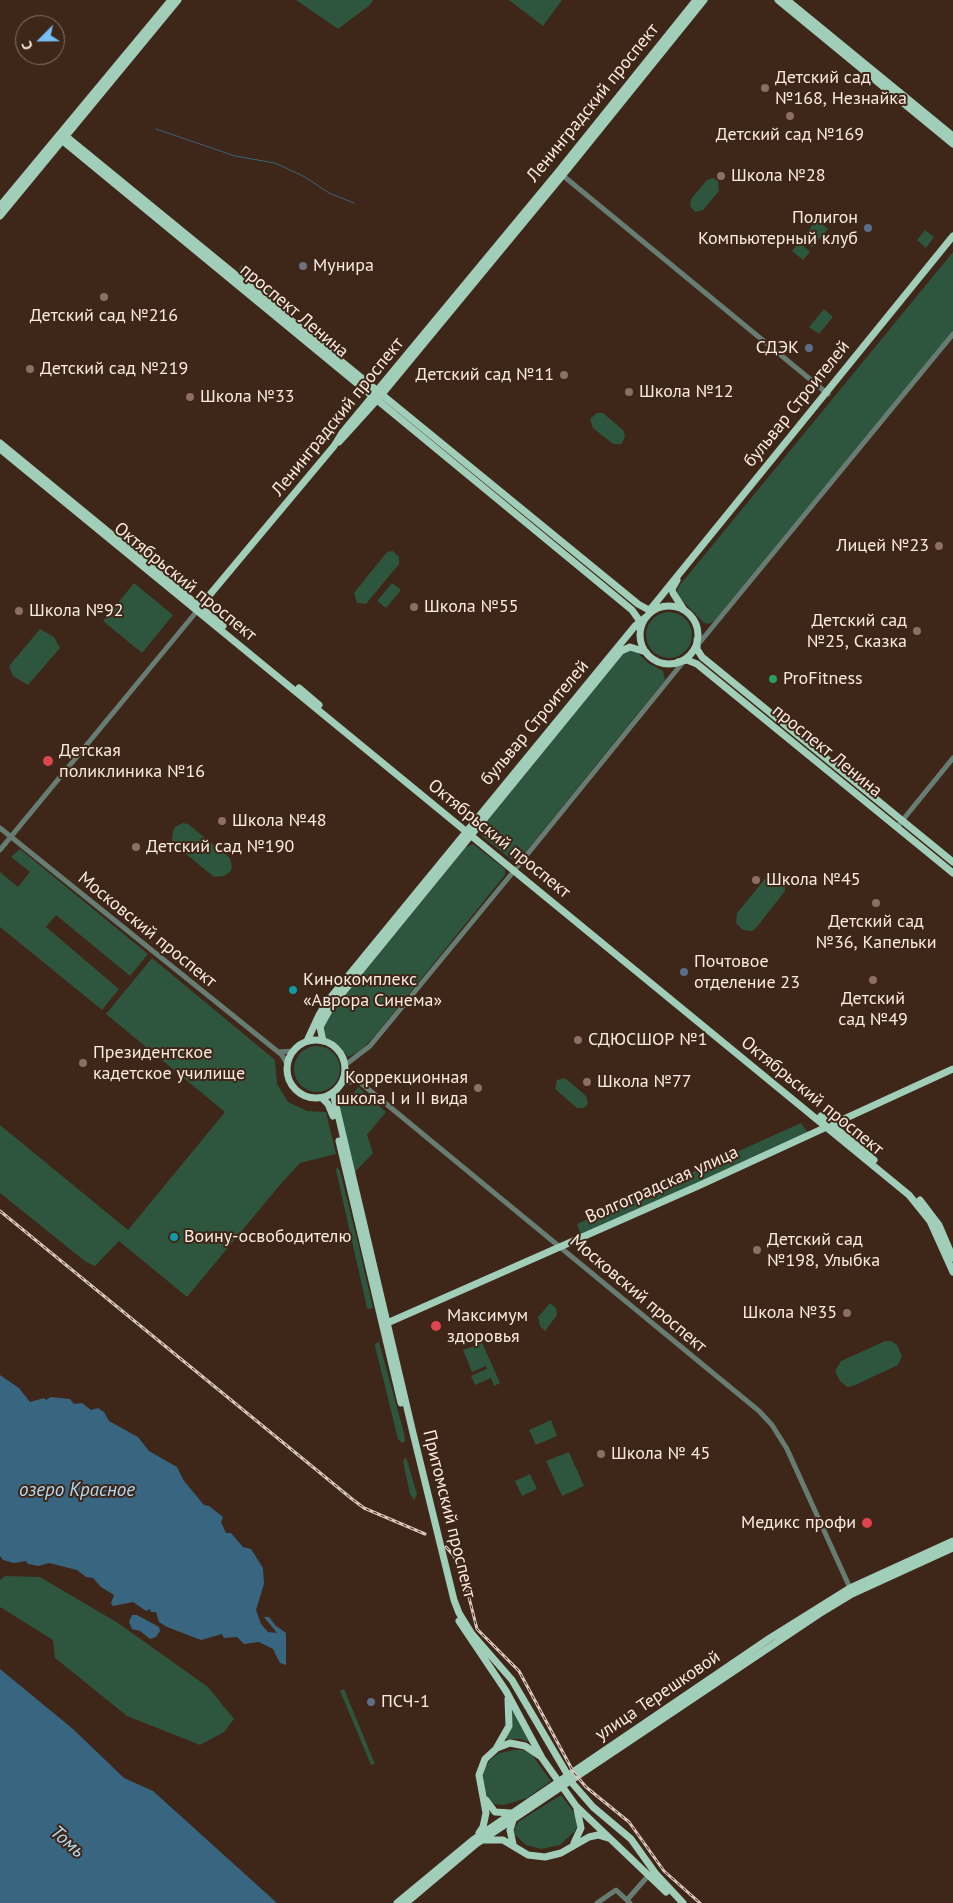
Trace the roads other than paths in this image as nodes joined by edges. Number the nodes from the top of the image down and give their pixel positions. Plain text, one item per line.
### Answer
1 (171, 0) edge
2 (178, 0) edge
3 (696, 0) edge
4 (704, 0) edge
5 (778, 0) edge
6 (787, 0) edge
7 (953, 136) edge
8 (62, 137) junction
9 (953, 144) edge
10 (560, 174) junction
11 (0, 206) edge
12 (0, 216) edge
13 (953, 236) edge
14 (953, 243) edge
15 (953, 334) edge
16 (378, 394) junction
17 (827, 394) junction
18 (0, 443) edge
19 (0, 450) edge
20 (198, 609) junction
21 (684, 610) junction
22 (647, 617) junction
23 (696, 645) junction
24 (646, 652) junction
25 (684, 660) junction
26 (953, 758) edge
27 (902, 821) junction
28 (897, 827) junction
29 (0, 828) edge
30 (470, 832) junction
31 (11, 837) junction
32 (0, 850) edge
33 (953, 862) edge
34 (516, 869) junction
35 (953, 874) edge
36 (307, 1041) junction
37 (323, 1041) junction
38 (294, 1051) junction
39 (277, 1052) junction
40 (288, 1064) junction
41 (345, 1067) junction
42 (953, 1069) edge
43 (358, 1081) junction
44 (342, 1084) junction
45 (333, 1093) junction
46 (322, 1098) junction
47 (829, 1126) junction
48 (560, 1247) junction
49 (953, 1258) edge
50 (953, 1272) edge
51 (385, 1324) junction
52 (953, 1541) edge
53 (953, 1548) edge
54 (850, 1588) junction
55 (501, 1666) junction
56 (492, 1670) junction
57 (506, 1691) junction
58 (497, 1748) junction
59 (542, 1758) junction
60 (586, 1767) junction
61 (481, 1790) junction
62 (576, 1806) junction
63 (512, 1816) junction
64 (632, 1839) junction
65 (474, 1841) junction
66 (613, 1841) junction
67 (513, 1844) junction
68 (574, 1844) junction
69 (620, 1847) junction
70 (648, 1876) junction
71 (628, 1901) edge
72 (398, 1903) edge
73 (406, 1903) edge
74 (597, 1903) edge
75 (678, 1903) edge
76 (682, 1903) edge

1 - 8 main road
2 - 8 main road
3 - 10 main road, Ленинградский проспект
4 - 10 main road, Ленинградский проспект
5 - 9 main road
6 - 7 main road
8 - 11 main road
8 - 12 main road
8 - 16 main road, проспект Ленина
10 - 16 main road, Ленинградский проспект
10 - 17 street
13 - 17 main road, бульвар Строителей
14 - 17 main road, бульвар Строителей
15 - 23 street
16 - 20 main road, Ленинградский проспект
16 - 22 main road, проспект Ленина
16 - 22 main road, проспект Ленина
17 - 21 main road, бульвар Строителей
17 - 22 main road, бульвар Строителей
18 - 20 main road, Октябрьский проспект
19 - 20 main road, Октябрьский проспект
20 - 30 main road, Октябрьский проспект
20 - 31 street, Ленинградский проспект
21 - 22 main road
21 - 23 main road
22 - 24 main road
22 - 30 main road, бульвар Строителей
23 - 25 main road
23 - 27 main road, проспект Ленина
24 - 25 main road
24 - 30 main road, бульвар Строителей
25 - 28 main road, проспект Ленина
25 - 34 street
26 - 27 street
27 - 28 street
27 - 33 main road, проспект Ленина
28 - 35 main road, проспект Ленина
29 - 31 street, Московский проспект
30 - 34 main road, Октябрьский проспект
30 - 36 main road, бульвар Строителей
30 - 37 main road, бульвар Строителей
31 - 32 street, Ленинградский проспект
31 - 39 street, Московский проспект
34 - 41 street
34 - 47 main road, Октябрьский проспект
36 - 37 main road
36 - 38 main road
37 - 41 main road
38 - 39 street
38 - 40 main road
39 - 40 street, Московский проспект
40 - 46 main road
41 - 43 street, Московский проспект
41 - 44 main road
42 - 47 main road, Волгоградская улица
43 - 44 street
43 - 48 street, Московский проспект
44 - 45 main road
45 - 46 main road
45 - 51 main road, Притомский проспект
46 - 51 main road, Притомский проспект
47 - 48 main road, Волгоградская улица
47 - 49 main road, Октябрьский проспект
47 - 50 main road, Октябрьский проспект
48 - 51 main road, Волгоградская улица
48 - 54 street, Московский проспект
51 - 55 main road, Притомский проспект
51 - 56 main road, Притомский проспект
52 - 54 main road, улица Терешковой
53 - 60 main road, улица Терешковой
54 - 60 main road, улица Терешковой
55 - 56 main road
55 - 64 main road, Притомский проспект
56 - 57 main road, Притомский проспект
57 - 58 main road
57 - 59 main road, Притомский проспект
58 - 59 main road
58 - 61 main road
59 - 62 main road, Притомский проспект
60 - 63 main road, улица Терешковой
61 - 63 main road
61 - 65 main road
62 - 66 main road, Притомский проспект
62 - 68 main road
63 - 65 main road, улица Терешковой
63 - 67 main road
64 - 69 main road
64 - 76 main road, Притомский проспект
65 - 67 main road
65 - 72 main road, улица Терешковой
65 - 73 main road, улица Терешковой
66 - 68 main road
66 - 69 main road, Притомский проспект
67 - 68 main road
69 - 70 main road, Притомский проспект
70 - 71 street
70 - 75 main road, Притомский проспект
71 - 74 street

